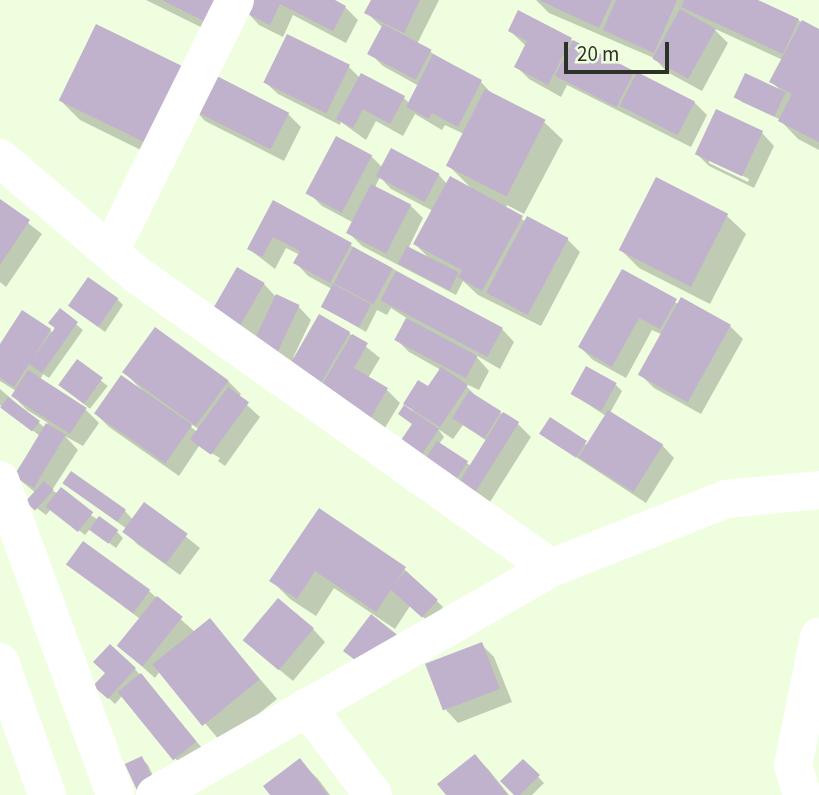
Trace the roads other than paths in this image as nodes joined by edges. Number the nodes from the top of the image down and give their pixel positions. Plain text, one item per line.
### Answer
1 (235, 0) edge
2 (0, 158) edge
3 (110, 252) junction
4 (0, 480) edge
5 (819, 490) edge
6 (551, 568) junction
7 (819, 637) edge
8 (0, 662) edge
9 (307, 708) junction
10 (47, 795) edge
11 (115, 795) edge
12 (155, 795) edge
13 (373, 795) edge
14 (802, 795) edge

1 - 3 street
2 - 3 street
3 - 6 street
4 - 11 street
5 - 6 street
6 - 9 street
7 - 14 street
8 - 10 street
9 - 12 street
9 - 13 street

